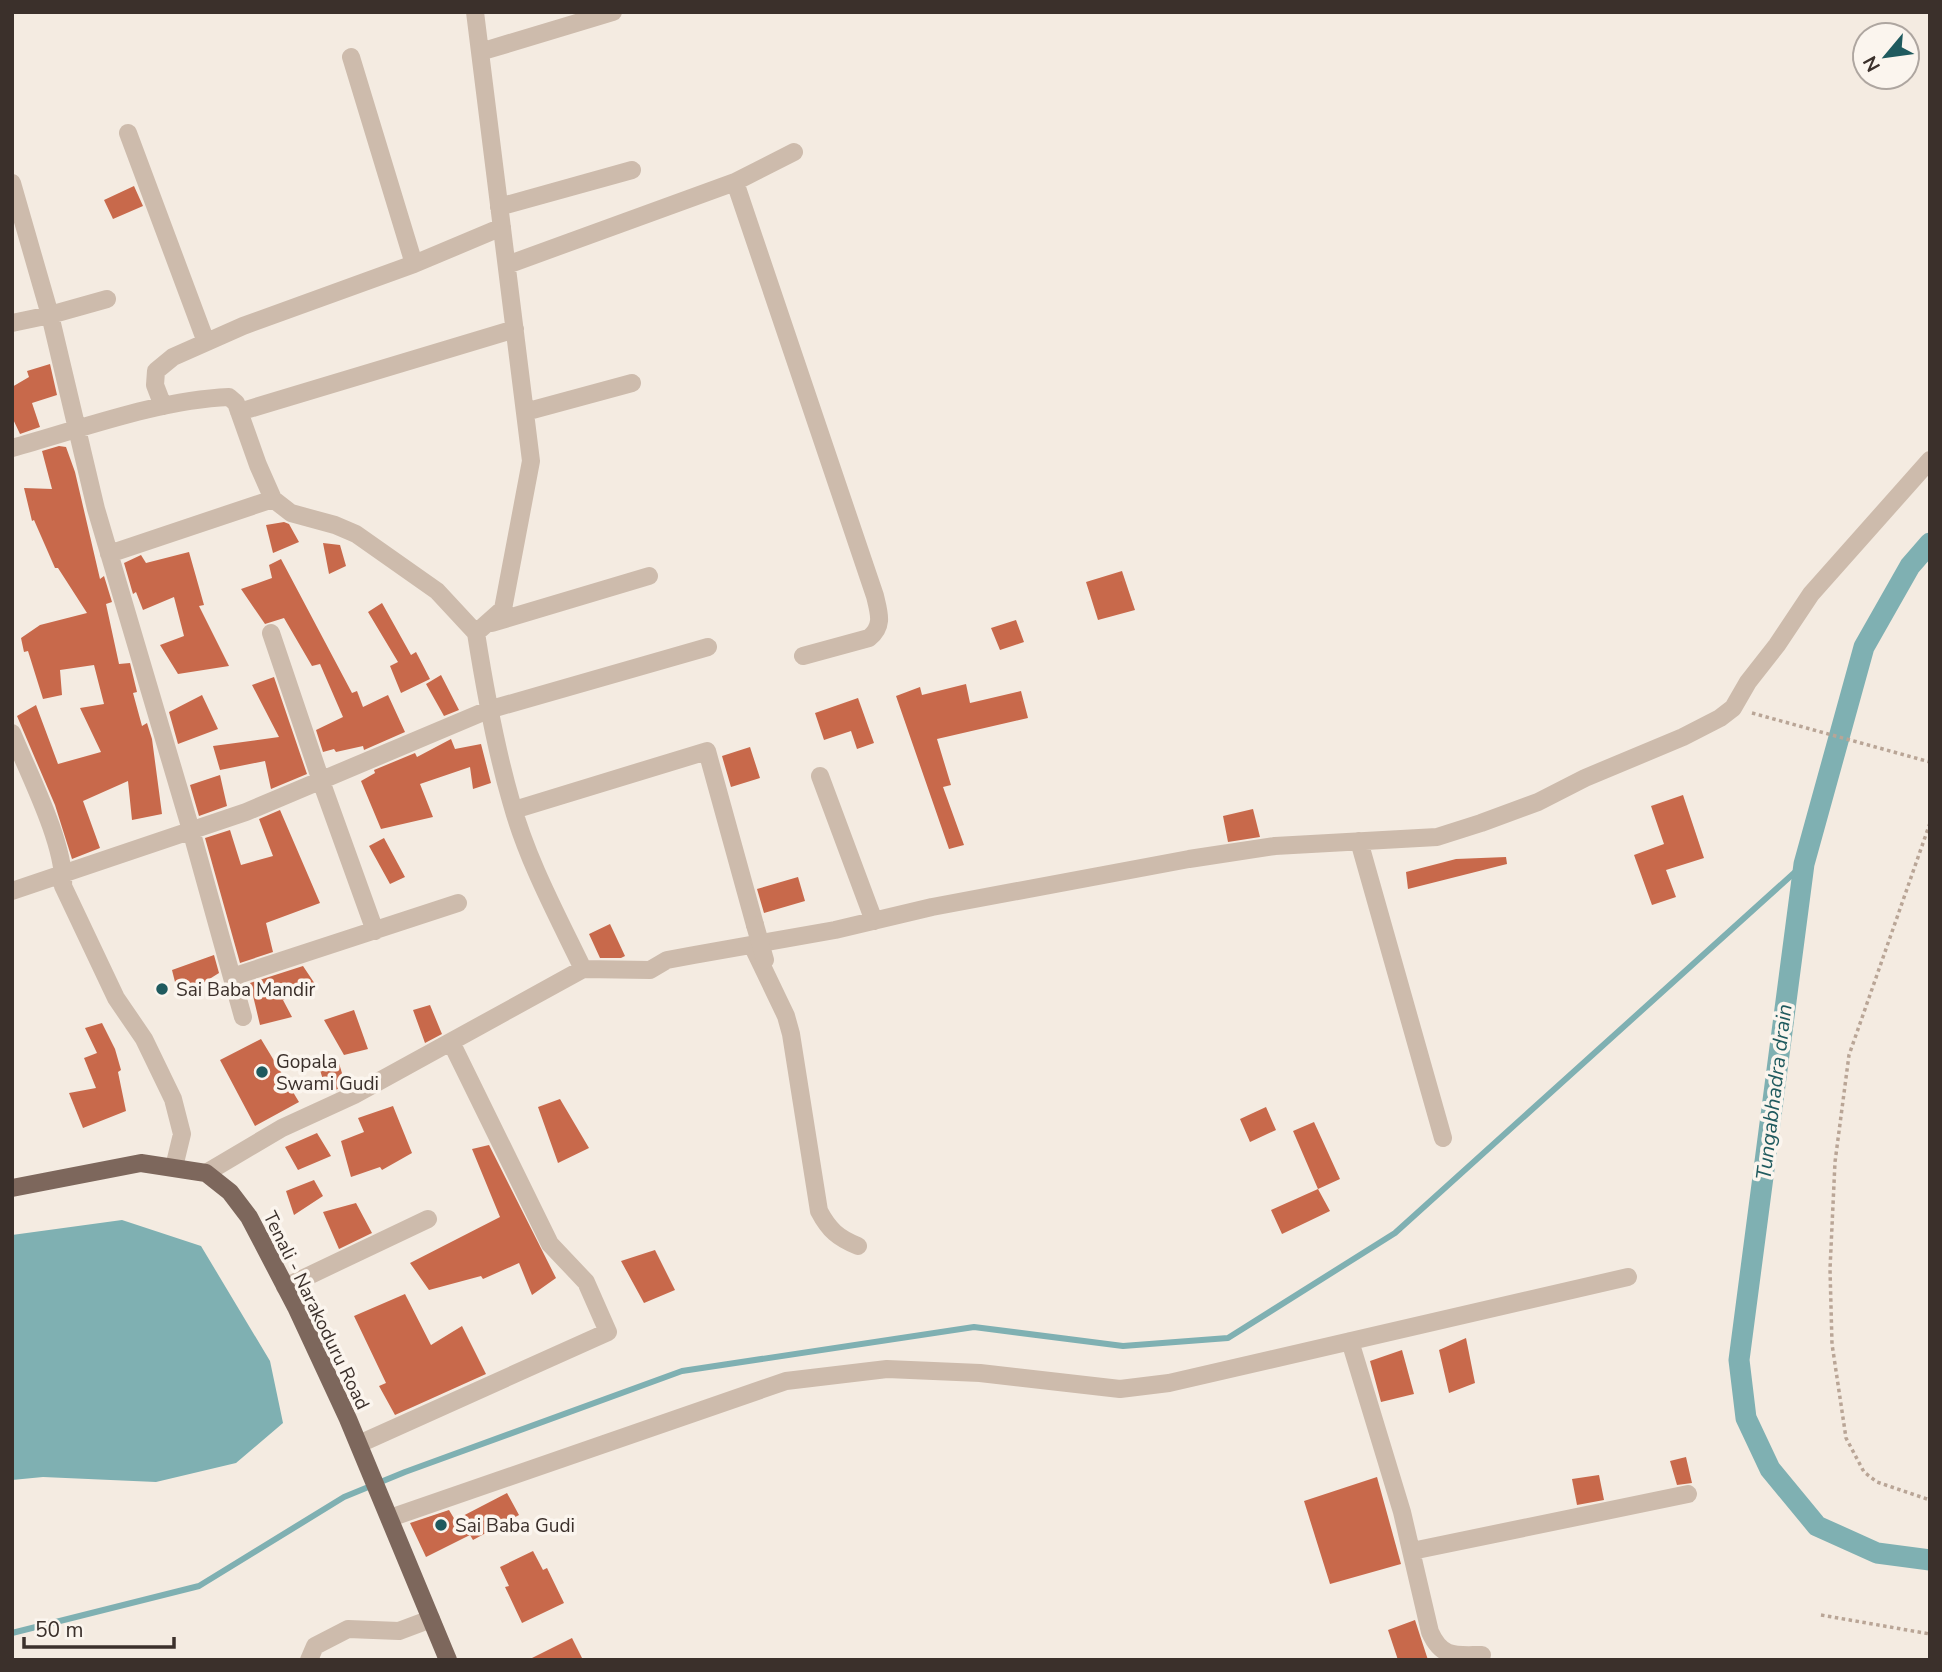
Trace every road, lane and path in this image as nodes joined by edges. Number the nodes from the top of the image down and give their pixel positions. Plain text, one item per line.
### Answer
1 (475, 12) edge
2 (613, 12) edge
3 (480, 52) junction
4 (351, 57) dead end
5 (128, 133) dead end
6 (794, 152) dead end
7 (632, 170) dead end
8 (734, 182) junction
9 (12, 183) edge
10 (499, 206) junction
11 (502, 227) junction
12 (414, 264) junction
13 (506, 265) junction
14 (107, 299) dead end
15 (50, 315) junction
16 (12, 323) edge
17 (515, 329) junction
18 (206, 342) junction
19 (632, 383) dead end
20 (163, 406) junction
21 (239, 412) junction
22 (525, 412) junction
23 (77, 430) junction
24 (12, 448) edge
25 (1930, 460) edge
26 (273, 499) junction
27 (109, 554) junction
28 (649, 576) dead end
29 (480, 629) junction
30 (271, 633) dead end
31 (708, 647) dead end
32 (803, 656) dead end
33 (488, 710) junction
34 (1748, 712) dead end
35 (12, 733) edge
36 (1930, 762) edge
37 (820, 776) dead end
38 (321, 781) junction
39 (514, 810) junction
40 (1930, 823) edge
41 (191, 830) junction
42 (1359, 841) junction
43 (64, 872) junction
44 (12, 891) edge
45 (458, 903) dead end
46 (874, 920) junction
47 (375, 931) junction
48 (752, 944) junction
49 (583, 969) junction
50 (232, 978) junction
51 (771, 983) junction
52 (243, 1017) dead end
53 (451, 1042) junction
54 (1443, 1138) dead end
55 (174, 1167) junction
56 (206, 1173) junction
57 (12, 1188) edge
58 (428, 1219) dead end
59 (858, 1246) dead end
60 (1628, 1277) dead end
61 (285, 1287) junction
62 (1350, 1341) junction
63 (359, 1444) junction
64 (1688, 1494) dead end
65 (1930, 1500) edge
66 (387, 1511) junction
67 (1412, 1551) junction
68 (1822, 1615) dead end
69 (431, 1619) junction
70 (1930, 1634) edge
71 (1482, 1654) dead end
72 (309, 1660) edge
73 (448, 1660) edge

1 - 3 street
2 - 3 street
3 - 10 street
4 - 12 street
5 - 18 street
6 - 8 street
7 - 10 street
8 - 13 street
8 - 32 street
9 - 15 street
10 - 11 street
11 - 12 street
11 - 13 street
12 - 18 street
13 - 17 street
14 - 15 street
15 - 16 street
15 - 23 street
17 - 21 street
17 - 22 street
18 - 20 street
19 - 22 street
20 - 21 street
20 - 23 street
21 - 26 street
22 - 29 street
23 - 24 street
23 - 27 street
25 - 42 street
26 - 27 street
26 - 29 street
27 - 41 street
28 - 29 street
29 - 33 street
30 - 38 street
31 - 33 street
33 - 38 street
33 - 39 street
34 - 36 path
35 - 43 street
37 - 46 street
38 - 41 street
38 - 47 street
39 - 49 street
39 - 51 street, bridge
40 - 65 path
41 - 43 street
41 - 50 street
42 - 46 street
42 - 54 street
43 - 44 street
43 - 55 street
45 - 47 street
46 - 48 street
47 - 50 street
48 - 49 street
48 - 51 street
49 - 53 street
50 - 52 street
51 - 59 street
53 - 56 street
53 - 63 street
55 - 56 main road, Tenali - Narakoduru Road
55 - 57 main road, Tenali - Narakoduru Road
56 - 61 main road, Tenali - Narakoduru Road
58 - 61 street
60 - 62 street
61 - 63 main road, Tenali - Narakoduru Road
62 - 66 street
62 - 67 street
63 - 66 main road, Tenali - Narakoduru Road
64 - 67 street
66 - 69 main road, Tenali - Narakoduru Road
67 - 71 street
68 - 70 path
69 - 72 street
69 - 73 main road, Tenali - Narakoduru Road

